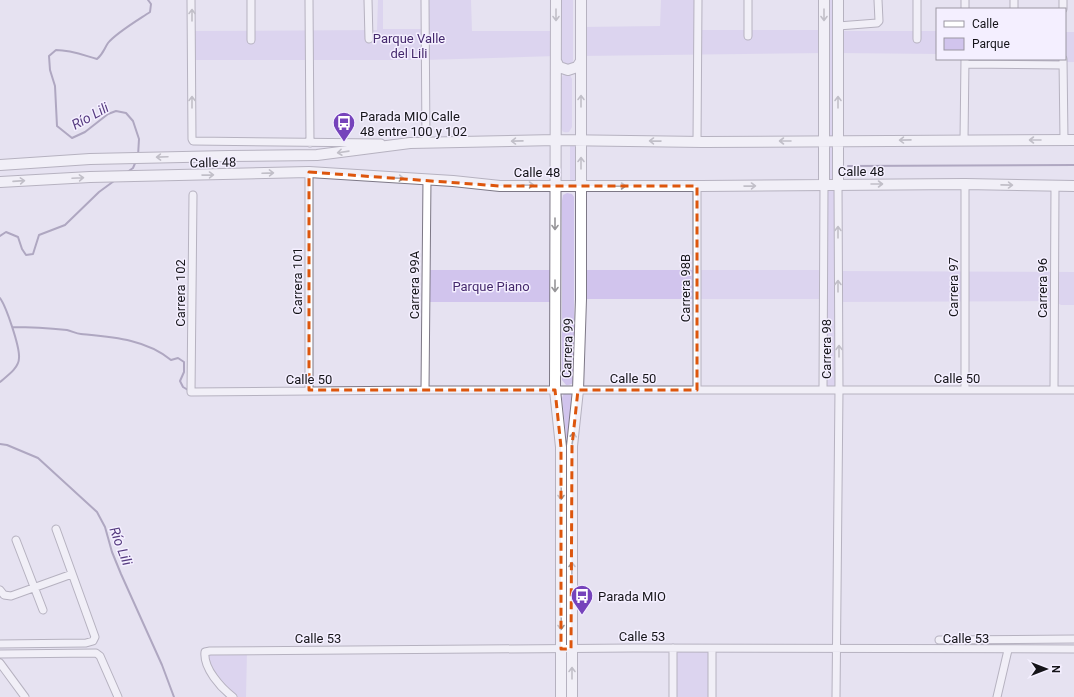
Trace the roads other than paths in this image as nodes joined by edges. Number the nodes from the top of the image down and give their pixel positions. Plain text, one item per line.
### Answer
1 (192, 0) edge
2 (251, 0) edge
3 (309, 0) edge
4 (368, 0) edge
5 (425, 0) edge
6 (556, 0) edge
7 (581, 0) edge
8 (698, 0) edge
9 (748, 0) edge
10 (824, 0) edge
11 (838, 0) edge
12 (878, 0) edge
13 (916, 0) edge
14 (838, 26) junction
15 (748, 36) dead end
16 (369, 39) dead end
17 (917, 39) dead end
18 (251, 40) dead end
19 (556, 61) junction
20 (581, 61) junction
21 (965, 62) edge
22 (1063, 62) edge
23 (556, 140) junction
24 (581, 140) junction
25 (964, 140) junction
26 (1069, 140) edge
27 (824, 141) junction
28 (838, 141) junction
29 (697, 142) junction
30 (310, 143) junction
31 (410, 143) junction
32 (426, 143) junction
33 (0, 158) edge
34 (37, 162) junction
35 (0, 165) edge
36 (309, 172) junction
37 (427, 179) junction
38 (0, 182) edge
39 (965, 184) junction
40 (555, 185) junction
41 (581, 185) junction
42 (824, 185) junction
43 (838, 185) junction
44 (1055, 185) junction
45 (697, 186) junction
46 (1074, 186) edge
47 (193, 195) dead end
48 (309, 390) junction
49 (426, 390) junction
50 (555, 390) junction
51 (578, 390) junction
52 (697, 390) junction
53 (823, 390) junction
54 (839, 390) junction
55 (965, 390) junction
56 (1054, 390) junction
57 (1074, 390) edge
58 (191, 392) joint
59 (56, 529) dead end
60 (16, 540) dead end
61 (72, 574) junction
62 (35, 588) junction
63 (0, 590) edge
64 (43, 610) dead end
65 (1074, 639) edge
66 (939, 640) dead end
67 (0, 644) edge
68 (571, 648) junction
69 (673, 648) junction
70 (712, 648) junction
71 (561, 649) junction
72 (836, 649) junction
73 (1008, 650) junction
74 (1074, 650) edge
75 (0, 654) edge
76 (0, 663) edge
77 (25, 697) edge
78 (118, 697) edge
79 (233, 697) edge
80 (561, 697) edge
81 (572, 697) edge
82 (673, 697) edge
83 (712, 697) edge
84 (836, 697) edge
85 (997, 697) edge

30 -> 1 street, Calle 48
2 - 18 street
3 - 30 street
4 - 16 street
5 - 32 street
6 -> 19 main road, Carrera 99
7 - 20 main road, Carrera 99
8 - 29 street
9 - 15 street
10 -> 27 main road, Carrera 98
11 - 14 main road, Carrera 98
12 - 14 street
13 - 17 street
28 -> 14 main road, Carrera 98
19 - 20 main road
19 - 23 main road, Carrera 99
24 -> 20 main road, Carrera 99
21 - 22 street
21 - 25 street
22 - 26 street
23 - 24 main road, Calle 48
23 -> 32 main road, Calle 48
23 - 40 main road, Carrera 99
29 -> 24 main road, Calle 48
41 -> 24 main road, Carrera 99
26 -> 25 main road, Calle 48
25 -> 28 main road, Calle 48
27 - 28 main road, Calle 48
27 -> 29 main road, Calle 48
27 - 42 main road, Carrera 98
28 - 43 main road, Carrera 98
30 - 31 street, Calle 48
31 - 32 main road, Calle 48
31 -> 34 main road, Calle 48
33 - 34 main road
34 - 35 main road, Calle 48
36 -> 37 main road, Calle 48
38 -> 36 main road, Calle 48
36 - 48 street, Carrera 101
37 -> 40 main road, Calle 48
37 - 49 street, Carrera 99A
43 -> 39 main road, Calle 48
39 -> 44 main road, Calle 48
39 - 55 street, Carrera 97
40 - 41 main road, Calle 48
40 -> 50 main road, Carrera 99
41 -> 45 main road, Calle 48
41 - 51 main road, Carrera 99
42 - 43 main road, Calle 48
45 -> 42 main road, Calle 48
42 - 53 street, Carrera 98
54 -> 43 street, Carrera 98
44 - 46 main road, Calle 48
44 - 56 street, Carrera 96
45 - 52 street, Carrera 98B
47 - 58 street, Carrera 102
48 - 49 street, Calle 50
48 - 58 street, Calle 50
49 - 50 street, Calle 50
50 - 51 street, Calle 50
50 -> 71 main road, Carrera 99
51 - 52 street, Calle 50
68 -> 51 main road, Carrera 99
52 - 53 street, Calle 50
53 - 54 street, Calle 50
54 - 55 street, Calle 50
54 - 72 street, Carrera 98
55 - 56 street, Calle 50
56 - 57 street, Calle 50
59 - 61 street
60 - 62 street
61 - 62 street
61 - 67 street
62 - 63 street
62 - 64 street
65 - 66 street, Calle 53
68 - 69 street, Calle 53
68 - 71 street, Calle 53
81 -> 68 main road, Carrera 99
69 - 70 street, Calle 53
69 - 82 street
70 - 72 street, Calle 53
70 - 83 street
71 - 79 street, Calle 53
71 - 80 main road, Carrera 99
72 - 73 street, Calle 53
72 - 84 street, Carrera 98
73 - 74 street, Calle 53
73 - 85 street
75 - 78 street
76 - 77 street

